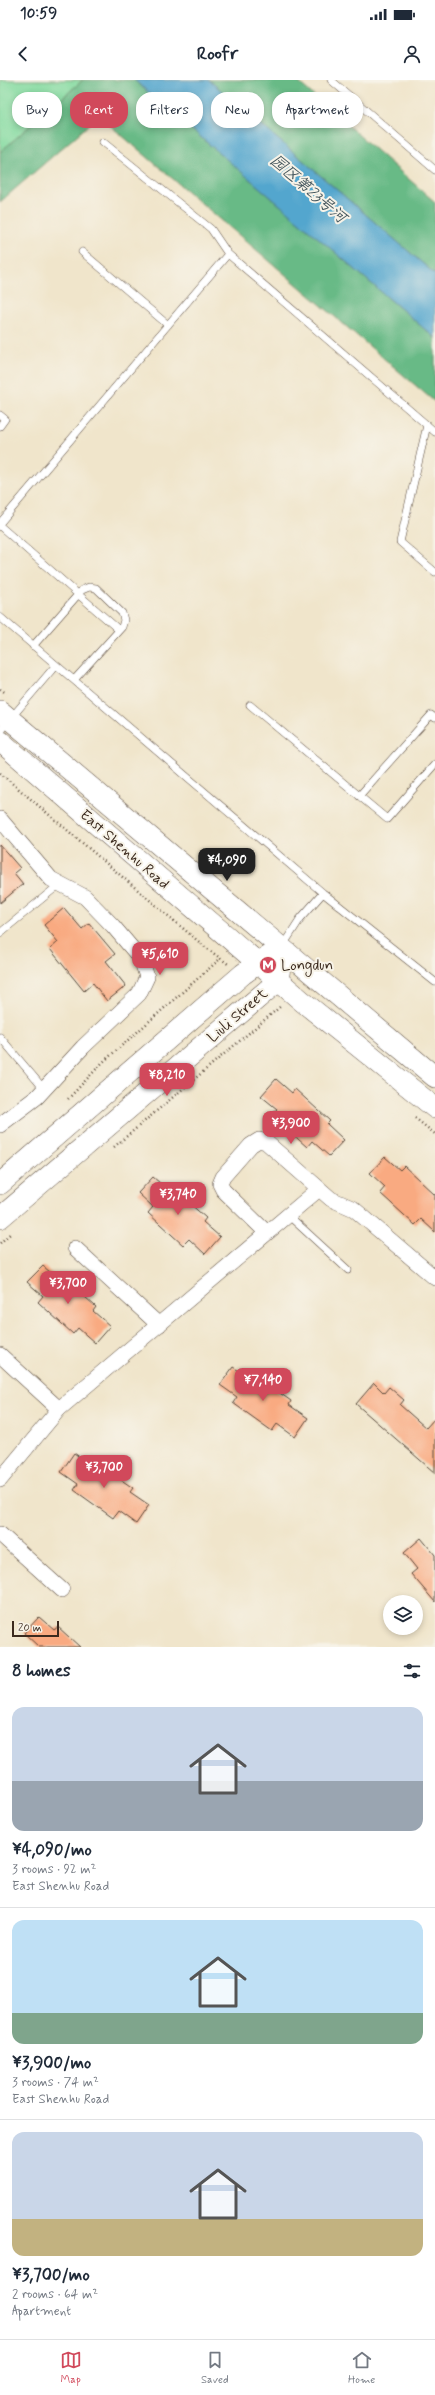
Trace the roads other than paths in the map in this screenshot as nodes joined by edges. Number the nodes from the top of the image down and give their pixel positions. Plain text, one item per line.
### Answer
1 (330, 80) edge
2 (103, 142) dead end
3 (435, 170) edge
4 (82, 252) dead end
5 (228, 254) junction
6 (168, 325) junction
7 (0, 415) edge
8 (427, 425) junction
9 (0, 426) edge
10 (435, 432) edge
11 (0, 523) edge
12 (0, 526) edge
13 (435, 572) edge
14 (78, 595) junction
15 (0, 617) edge
16 (119, 630) junction
17 (33, 646) junction
18 (56, 665) junction
19 (74, 680) junction
20 (250, 705) dead end
21 (435, 718) edge
22 (3, 720) edge
23 (0, 742) edge
24 (435, 764) edge
25 (359, 796) junction
26 (0, 819) edge
27 (60, 884) junction
28 (323, 892) junction
29 (0, 933) edge
30 (282, 947) junction
31 (257, 963) junction
32 (278, 980) junction
33 (435, 982) edge
34 (0, 1037) edge
35 (435, 1077) edge
36 (44, 1089) junction
37 (435, 1108) edge
38 (0, 1125) edge
39 (0, 1184) edge
40 (319, 1189) junction
41 (288, 1215) junction
42 (4, 1219) edge
43 (267, 1233) junction
44 (75, 1248) dead end
45 (348, 1270) dead end
46 (435, 1278) edge
47 (159, 1325) junction
48 (0, 1355) edge
49 (59, 1409) junction
50 (0, 1480) edge
51 (0, 1534) edge
52 (62, 1590) dead end

1 - 3 lane
2 - 5 lane
4 - 6 lane
5 - 6 lane
5 - 8 lane
6 - 11 lane
7 - 9 lane
8 - 10 lane
8 - 13 lane
12 - 14 lane
14 - 16 lane
14 - 16 lane
14 - 17 lane
15 - 17 lane
16 - 19 lane
17 - 18 lane
18 - 19 lane
18 - 22 lane
19 - 28 lane
20 - 25 lane
21 - 25 lane
22 - 30 main road, East Shenhu Road
23 - 31 main road, East Shenhu Road
24 - 25 lane
26 - 27 street
27 - 29 lane
27 - 36 street
28 - 30 lane
28 - 33 lane
30 - 31 main road, Liuli Street
30 - 32 main road, Liuli Street
30 - 35 main road, East Shenhu Road
31 - 32 main road, East Shenhu Road
31 - 39 main road, Liuli Street
32 - 37 main road, East Shenhu Road
32 - 42 main road, Liuli Street
34 - 36 lane
36 - 38 street
40 - 41 street
40 - 43 street
40 - 46 street
41 - 43 street
41 - 45 lane
43 - 47 street
44 - 47 street
47 - 49 street
48 - 49 street
49 - 50 street
51 - 52 street

